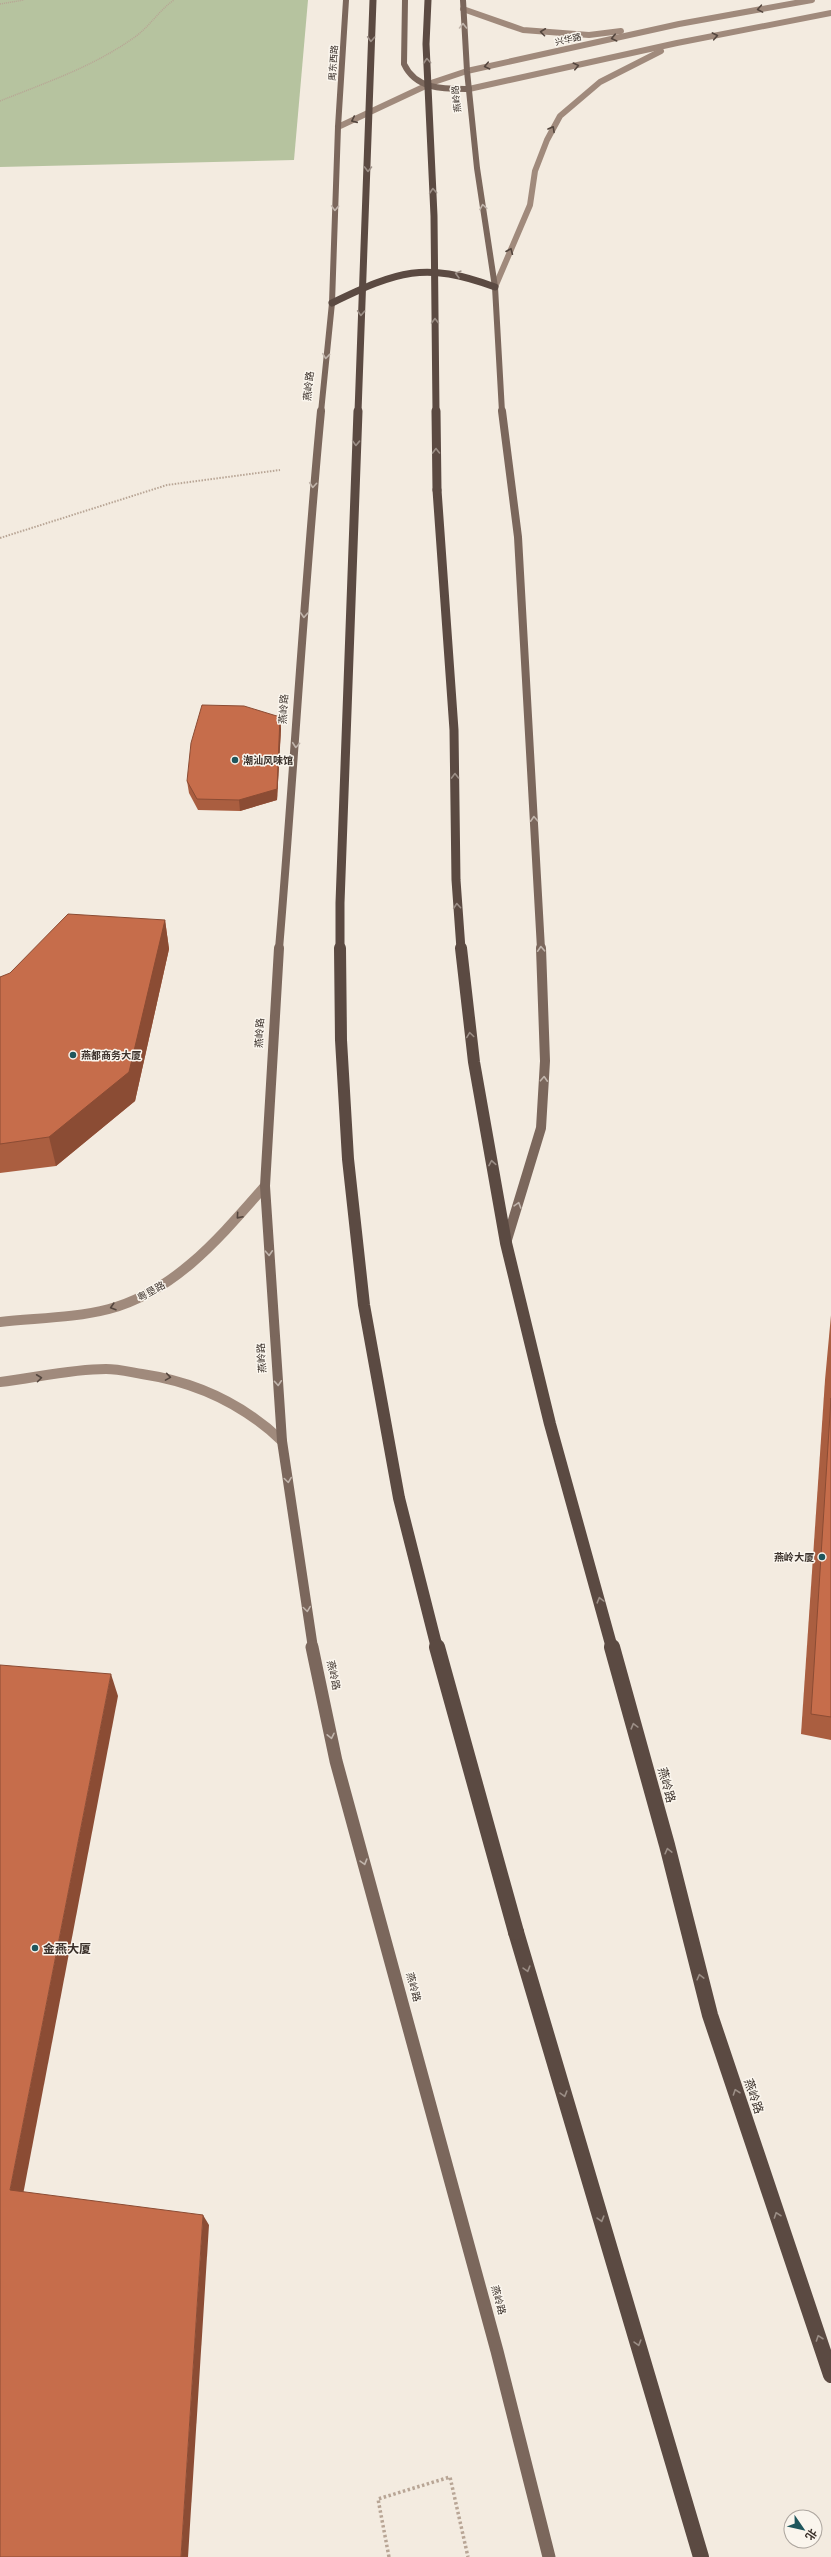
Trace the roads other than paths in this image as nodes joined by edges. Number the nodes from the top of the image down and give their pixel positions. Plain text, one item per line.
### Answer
1 (346, 0) edge
2 (373, 0) edge
3 (405, 0) edge
4 (428, 0) edge
5 (463, 0) edge
6 (812, 0) edge
7 (463, 9) junction
8 (831, 13) edge
9 (679, 24) junction
10 (677, 44) junction
11 (466, 71) junction
12 (427, 85) junction
13 (469, 89) junction
14 (338, 127) junction
15 (495, 287) junction
16 (332, 303) junction
17 (265, 1186) junction
18 (506, 1243) junction
19 (0, 1322) edge
20 (0, 1382) edge
21 (282, 1441) junction
22 (831, 2375) edge
23 (549, 2557) edge
24 (701, 2557) edge

1 - 14 main road, 禺东西路
2 -> 24 highway, bridge
3 - 12 main road
18 -> 4 highway, 燕岭路, bridge
5 - 7 main road
6 -> 9 main road, 兴华路
9 -> 7 main road
11 -> 7 main road
10 -> 8 main road
9 -> 11 main road, 兴华路
13 -> 10 main road
15 -> 10 main road
11 - 12 main road, 兴华路
11 - 13 main road, 燕岭路
12 - 13 main road
12 -> 14 main road, 兴华路
15 -> 13 main road, 燕岭路
14 -> 16 main road, 燕岭路
15 -> 16 highway
18 -> 15 main road, 燕岭路
16 -> 17 main road, 燕岭路
17 -> 19 main road, 粤垦路
17 -> 21 main road, 燕岭路
22 -> 18 highway, 燕岭路
20 -> 21 main road
21 -> 23 main road, 燕岭路

